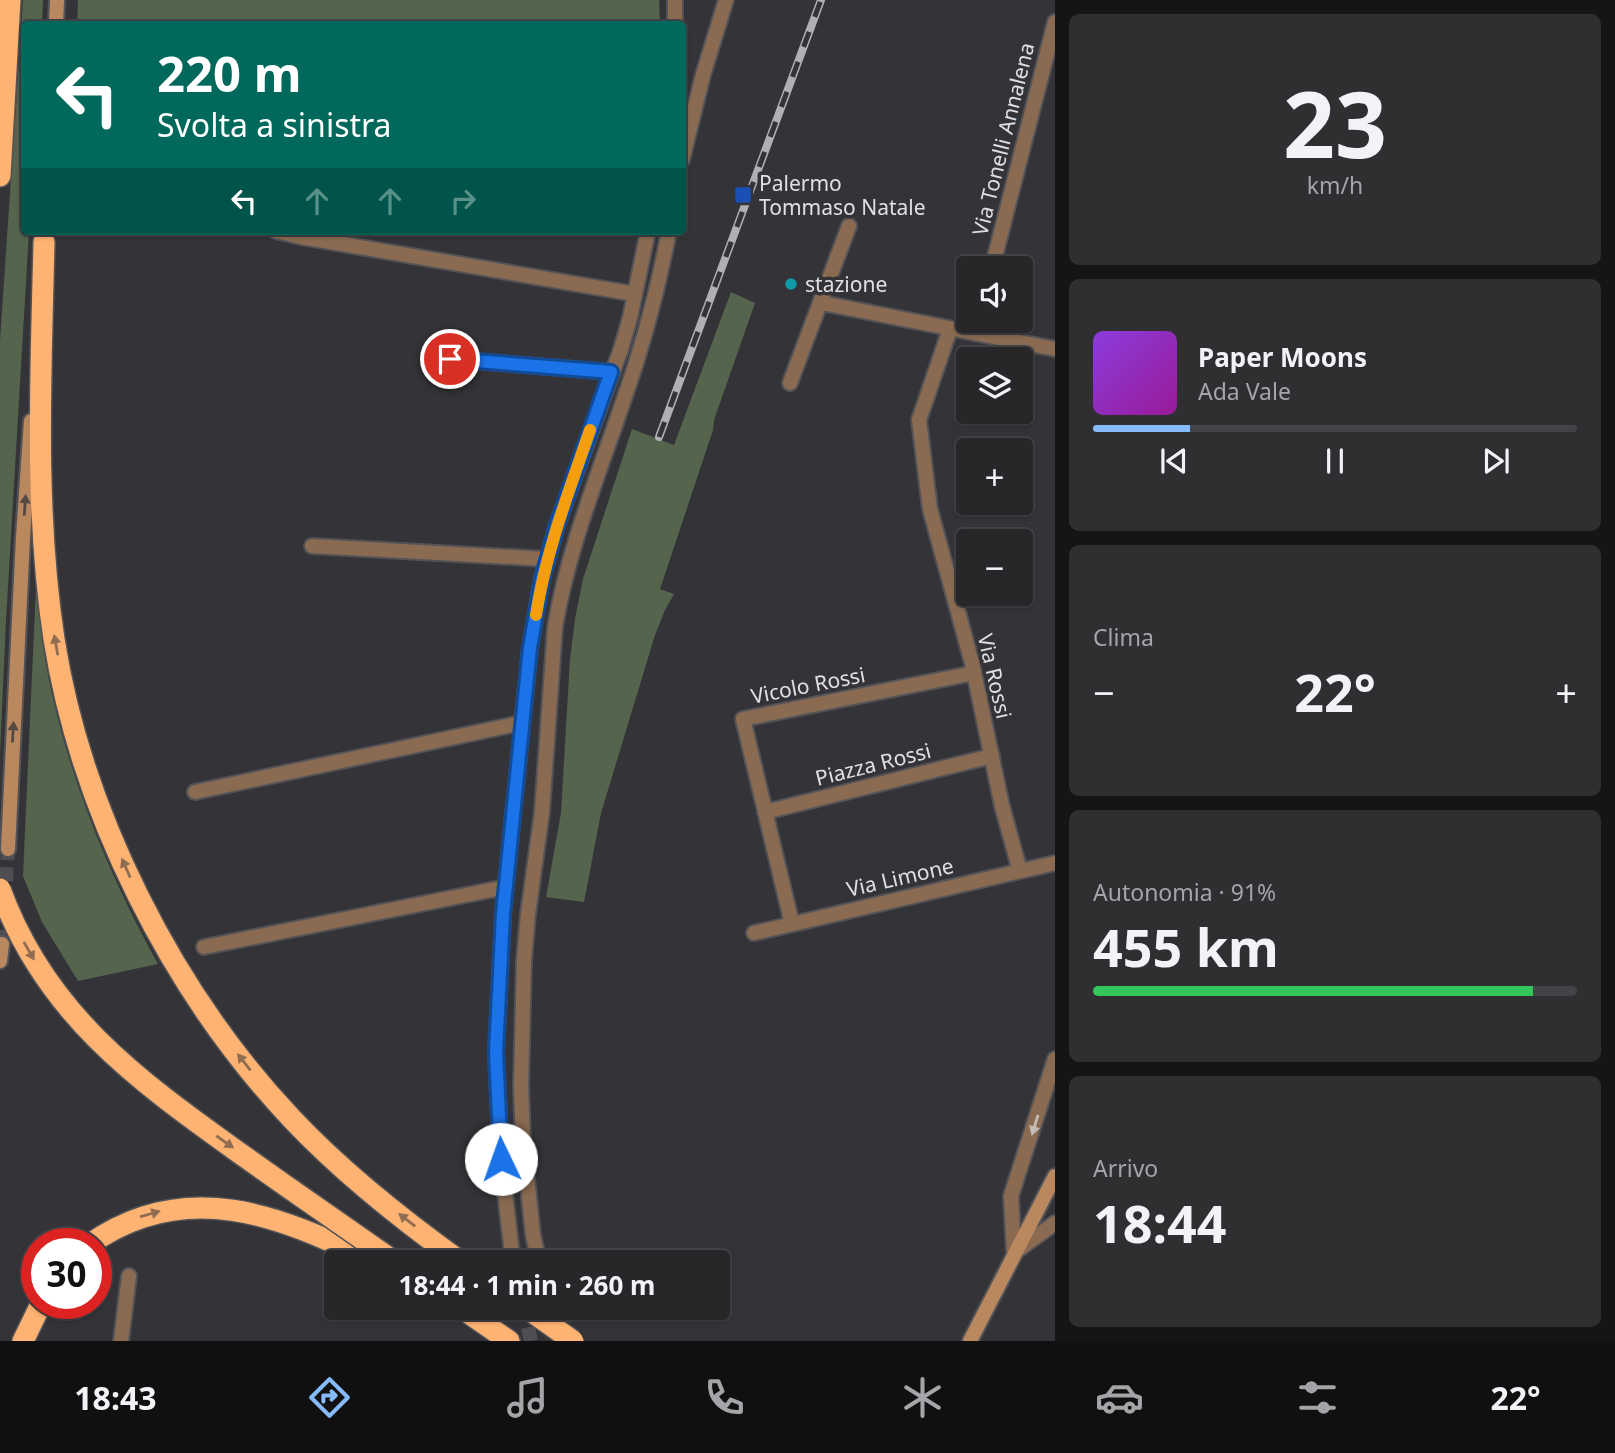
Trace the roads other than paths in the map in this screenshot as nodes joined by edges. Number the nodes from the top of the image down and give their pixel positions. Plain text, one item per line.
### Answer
1 (10, 0) edge
2 (57, 0) edge
3 (675, 0) edge
4 (726, 0) edge
5 (56, 21) edge
6 (675, 21) edge
7 (1055, 22) edge
8 (686, 144) edge
9 (0, 176) edge
10 (849, 226) dead end
11 (293, 235) edge
12 (647, 235) edge
13 (668, 235) edge
14 (45, 237) edge
15 (995, 256) edge
16 (635, 294) junction
17 (821, 303) junction
18 (950, 329) junction
19 (956, 329) edge
20 (998, 333) edge
21 (1055, 349) edge
22 (450, 359) dead end
23 (611, 372) junction
24 (790, 383) dead end
25 (312, 546) dead end
26 (547, 559) junction
27 (974, 673) junction
28 (521, 723) junction
29 (992, 756) junction
30 (195, 792) dead end
31 (765, 812) junction
32 (8, 849) tunnel mouth
33 (1055, 863) edge
34 (1020, 871) junction
35 (506, 887) junction
36 (0, 889) edge
37 (792, 924) junction
38 (754, 933) dead end
39 (2, 944) edge
40 (204, 947) dead end
41 (0, 961) edge
42 (1055, 1059) edge
43 (1055, 1176) edge
44 (1055, 1223) edge
45 (112, 1229) edge
46 (347, 1250) edge
47 (378, 1250) edge
48 (445, 1250) edge
49 (512, 1250) edge
50 (536, 1250) edge
51 (1014, 1252) junction
52 (129, 1276) dead end
53 (34, 1319) edge
54 (479, 1320) edge
55 (543, 1320) edge
56 (23, 1341) edge
57 (121, 1341) edge
58 (509, 1341) edge
59 (573, 1341) edge
60 (970, 1341) edge

1 - 9 highway
2 - 5 main road
3 - 6 street
4 - 8 street
7 - 15 street, Via Tonelli Annalena
10 - 17 street
11 - 16 street
12 - 16 street
13 - 50 street
32 -> 14 main road
48 -> 14 highway
16 - 23 street
17 - 18 street
17 - 24 street
18 - 19 street
18 - 27 street, Via Rossi
20 - 21 street
22 - 23 street
23 - 26 street
25 - 26 street
26 - 28 street
27 - 29 street, Via Rossi
27 - 31 street, Vicolo Rossi
28 - 30 street
28 - 35 street
29 - 31 street, Piazza Rossi
29 - 34 street, Via Rossi
31 - 37 street
33 - 34 street, Via Limone
34 - 37 street, Via Limone
35 - 40 street
35 - 49 street
36 -> 47 highway, bridge
37 - 38 street, Via Limone
39 - 41 main road
42 -> 51 street
43 - 51 main road
44 - 51 street
45 -> 46 highway
51 - 60 main road
52 - 57 street
53 - 56 highway
54 - 58 highway
55 - 59 highway, bridge

